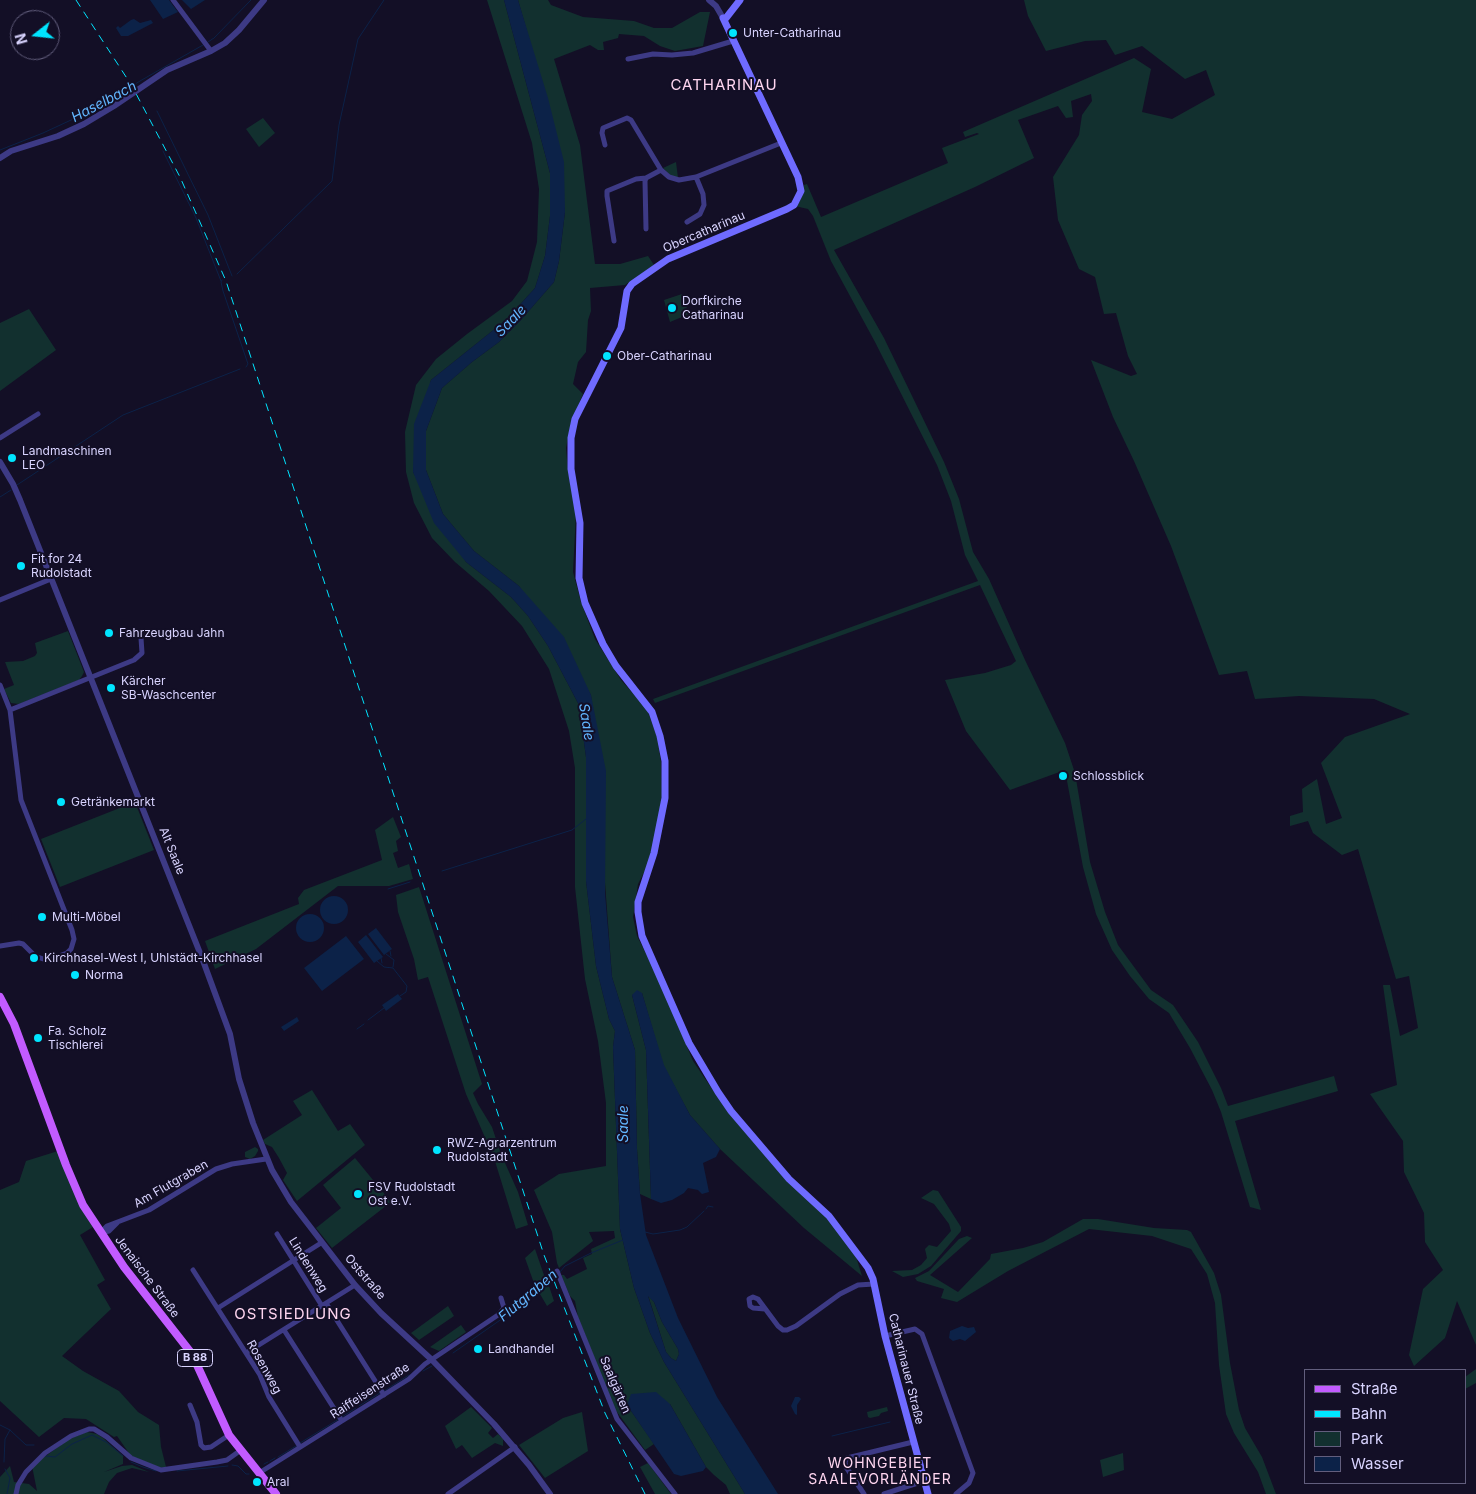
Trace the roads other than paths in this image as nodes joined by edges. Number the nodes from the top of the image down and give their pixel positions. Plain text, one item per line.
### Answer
1 (174, 0) edge
2 (264, 0) edge
3 (709, 0) edge
4 (740, 0) edge
5 (723, 18) junction
6 (733, 41) junction
7 (211, 51) junction
8 (628, 59) dead end
9 (782, 142) junction
10 (605, 146) dead end
11 (0, 158) edge
12 (661, 170) junction
13 (696, 177) junction
14 (646, 178) junction
15 (687, 222) dead end
16 (646, 229) dead end
17 (614, 241) dead end
18 (38, 414) dead end
19 (574, 419) joint
20 (0, 438) edge
21 (0, 462) edge
22 (51, 579) junction
23 (0, 600) edge
24 (141, 638) dead end
25 (91, 678) junction
26 (0, 685) edge
27 (10, 710) junction
28 (0, 946) edge
29 (0, 997) edge
30 (230, 1034) joint
31 (266, 1159) junction
32 (117, 1223) junction
33 (110, 1230) junction
34 (100, 1233) junction
35 (277, 1234) dead end
36 (321, 1243) junction
37 (111, 1250) junction
38 (294, 1261) junction
39 (194, 1270) dead end
40 (558, 1273) dead end
41 (874, 1284) junction
42 (355, 1285) junction
43 (501, 1298) dead end
44 (324, 1304) junction
45 (218, 1308) junction
46 (765, 1309) dead end
47 (284, 1330) junction
48 (885, 1336) junction
49 (246, 1353) junction
50 (432, 1360) junction
51 (384, 1395) junction
52 (190, 1405) dead end
53 (342, 1421) junction
54 (229, 1435) junction
55 (913, 1442) junction
56 (300, 1447) junction
57 (515, 1447) junction
58 (240, 1450) junction
59 (259, 1473) junction
60 (924, 1482) junction
61 (16, 1494) edge
62 (276, 1494) edge
63 (448, 1494) edge
64 (550, 1494) edge
65 (675, 1494) edge
66 (864, 1494) edge
67 (884, 1494) edge
68 (928, 1494) edge
69 (956, 1494) edge

1 - 7 street
2 - 7 street
3 - 5 street
4 - 5 main road
5 - 6 main road
6 - 8 street
6 - 9 main road
7 - 11 street
9 - 13 street
9 - 19 main road, Obercatharinau
10 - 12 street
12 - 13 street
12 - 14 street
13 - 15 street
14 - 16 street
14 - 17 street
18 - 20 street
19 - 41 main road, Catharinauer Straße
21 - 22 street, Alt Saale
22 - 23 street
22 - 25 street, Alt Saale
24 - 25 street
25 - 27 street
25 - 30 street, Alt Saale
26 - 27 street
27 - 28 street
29 - 34 main road, Jenaische Straße / B 88
30 - 31 street, Oststraße
31 - 32 street, Am Flutgraben
31 - 36 street, Oststraße
32 - 33 street, Am Flutgraben
32 - 34 street, Am Flutgraben
33 - 34 street, Am Flutgraben
33 - 37 street
34 - 37 main road, Jenaische Straße / B 88
35 - 38 street, Lindenweg
36 - 38 street
36 - 42 street, Oststraße
37 - 54 main road, Jenaische Straße / B 88
38 - 44 street, Lindenweg
38 - 45 street
39 - 45 street, Rosenweg
40 - 65 street, Saalgärten
41 - 46 street
41 - 48 main road, Catharinauer Straße
42 - 44 street
42 - 50 street, Oststraße
43 - 50 street, Raiffeisenstraße
44 - 47 street
44 - 51 street, Lindenweg
45 - 49 street, Rosenweg
47 - 49 street
47 - 53 street
48 - 55 main road, Catharinauer Straße
48 - 69 street
49 - 56 street, Rosenweg
50 - 51 street, Raiffeisenstraße
50 - 57 street, Oststraße
51 - 53 street, Raiffeisenstraße
52 - 54 street
53 - 56 street, Raiffeisenstraße
54 - 58 main road, Jenaische Straße / B 88
55 - 60 main road, Catharinauer Straße
55 - 66 street
56 - 59 street, Raiffeisenstraße
57 - 63 street
57 - 64 street, Oststraße
58 - 59 main road, Jenaische Straße / B 88
58 - 61 street
59 - 62 main road, Jenaische Straße / B 88
60 - 67 street
60 - 68 main road, Catharinauer Straße

